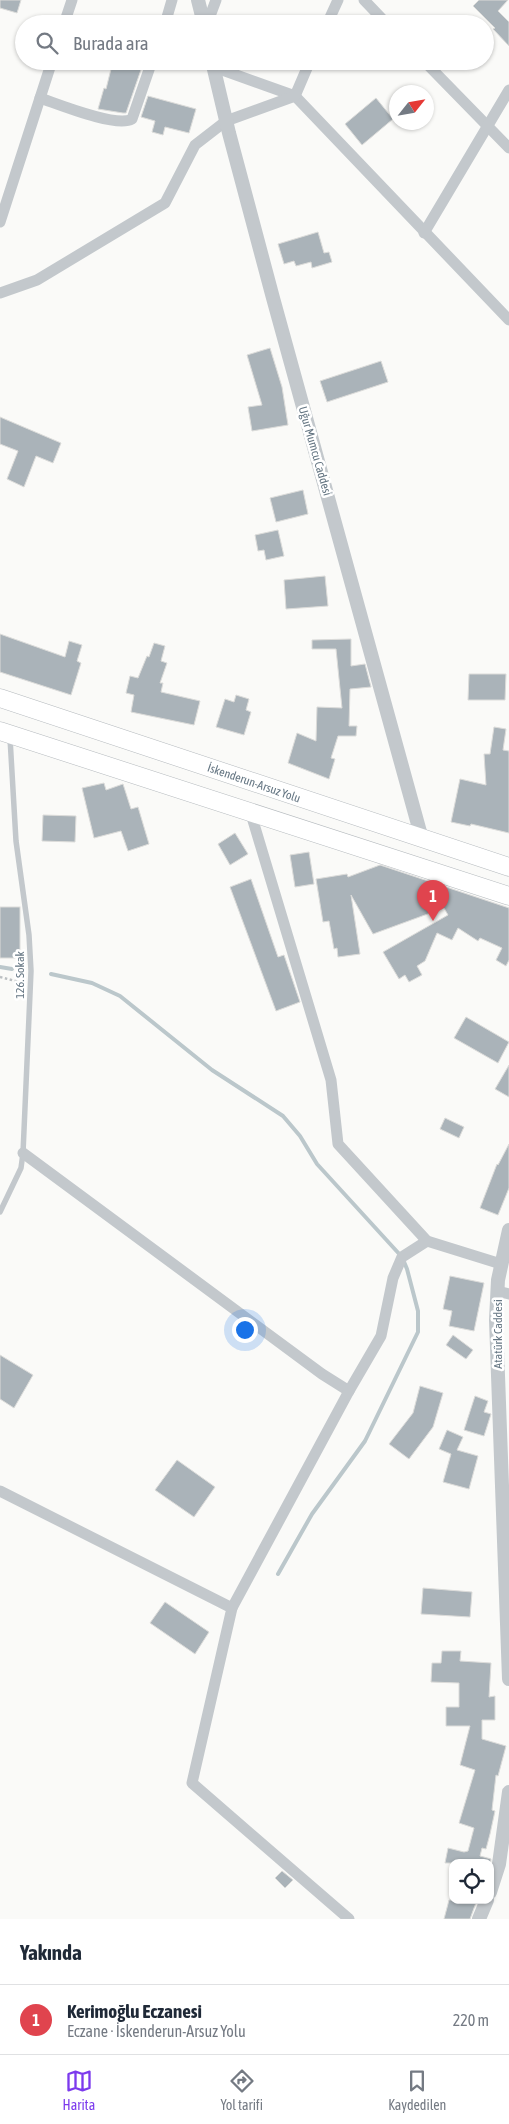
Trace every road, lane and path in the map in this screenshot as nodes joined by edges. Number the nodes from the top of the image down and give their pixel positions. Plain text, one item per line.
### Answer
1 (72, 0) edge
2 (172, 0) edge
3 (198, 0) edge
4 (216, 0) edge
5 (338, 0) edge
6 (364, 0) edge
7 (67, 15) edge
8 (168, 15) edge
9 (202, 15) edge
10 (209, 15) edge
11 (331, 15) edge
12 (378, 15) edge
13 (49, 70) edge
14 (149, 70) edge
15 (214, 70) edge
16 (228, 70) edge
17 (306, 70) edge
18 (433, 70) edge
19 (509, 90) edge
20 (294, 96) junction
21 (40, 98) junction
22 (226, 121) junction
23 (487, 125) junction
24 (509, 148) edge
25 (0, 222) edge
26 (424, 233) junction
27 (0, 293) edge
28 (509, 320) edge
29 (0, 698) edge
30 (5, 732) edge
31 (251, 814) junction
32 (422, 839) junction
33 (509, 867) edge
34 (509, 896) edge
35 (0, 977) edge
36 (30, 986) junction
37 (23, 1153) junction
38 (0, 1212) edge
39 (509, 1230) edge
40 (427, 1241) junction
41 (501, 1264) junction
42 (503, 1293) edge
43 (349, 1391) junction
44 (0, 1491) edge
45 (232, 1608) junction
46 (509, 1679) edge
47 (509, 1792) edge
48 (494, 1880) edge
49 (485, 1904) edge
50 (348, 1919) edge
51 (479, 1919) edge

1 - 7 street
2 - 8 street
3 - 9 street
4 - 10 street
5 - 11 street
6 - 12 street
13 - 21 street
14 - 21 street
15 - 22 street, Uğur Mumcu Caddesi
16 - 20 street
17 - 20 street
18 - 23 street
19 - 23 street
20 - 22 street
20 - 26 street
21 - 25 street
22 - 27 street
22 - 32 street, Uğur Mumcu Caddesi
23 - 24 street
23 - 26 street
26 - 28 street
29 - 32 main road, İskenderun-Arsuz Yolu
30 - 31 main road
30 - 36 lane, 126. Sokak
31 - 34 main road
31 - 40 street
32 - 33 main road, İskenderun-Arsuz Yolu
35 - 36 path
36 - 37 lane, 126. Sokak
37 - 38 lane, 126. Sokak
37 - 43 street
39 - 41 street, Atatürk Caddesi
40 - 41 street
40 - 43 street
41 - 42 street, Atatürk Caddesi
42 - 46 street, Atatürk Caddesi
43 - 45 street
44 - 45 street
45 - 50 street
47 - 48 street
49 - 51 street

